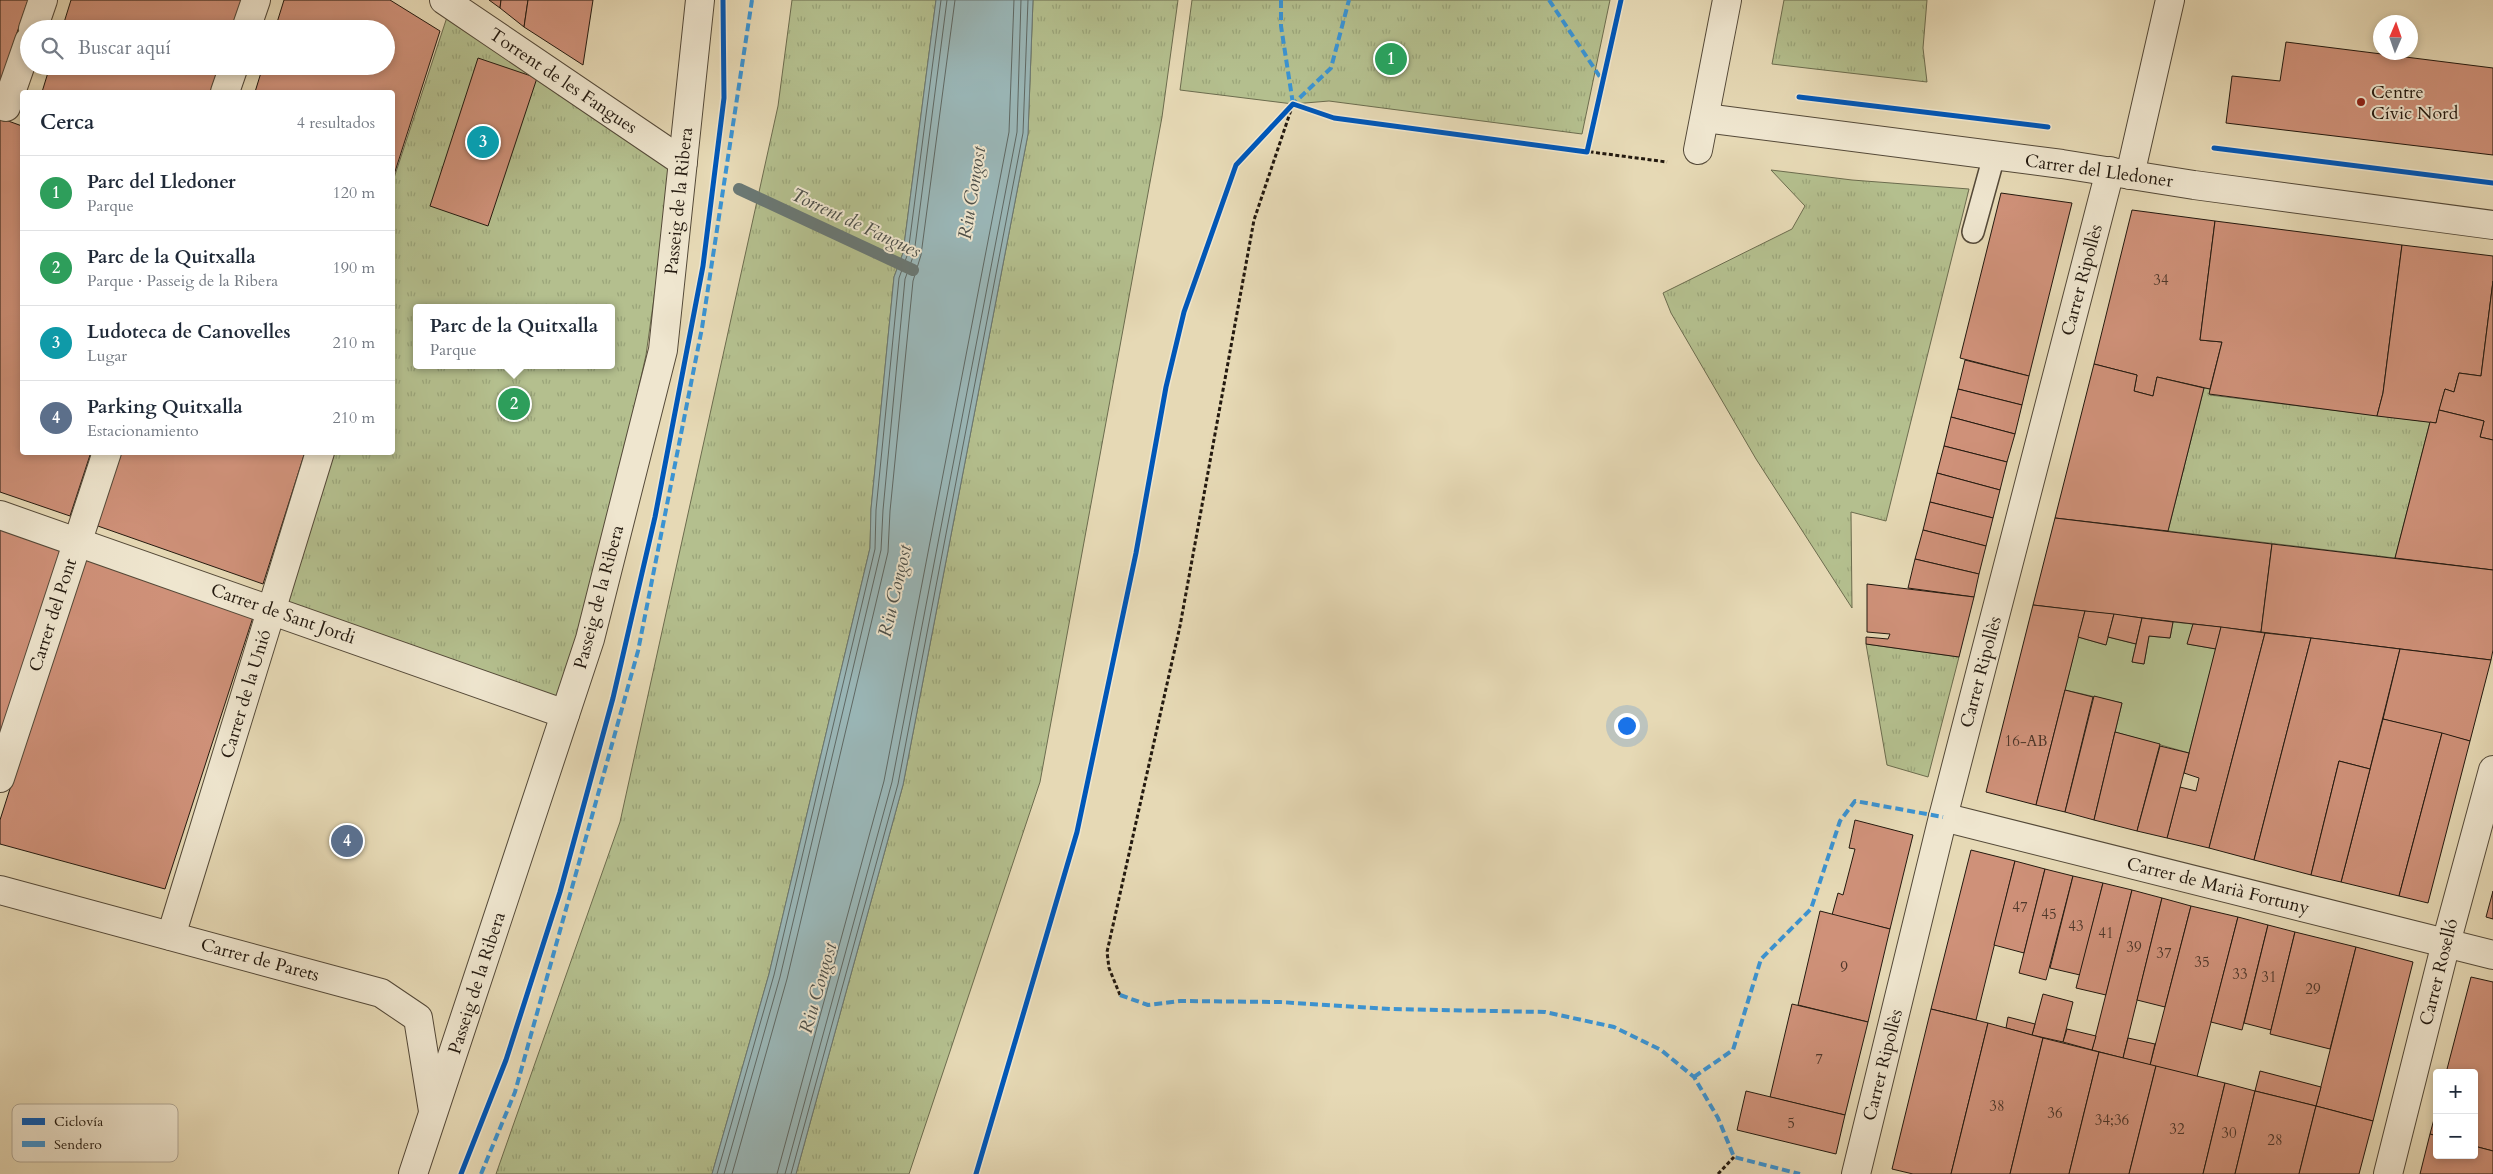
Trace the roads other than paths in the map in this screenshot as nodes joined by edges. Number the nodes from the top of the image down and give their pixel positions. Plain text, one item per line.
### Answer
1 (43, 0) edge
2 (256, 0) edge
3 (444, 0) edge
4 (700, 0) edge
5 (1726, 0) edge
6 (2170, 0) edge
7 (36, 20) edge
8 (249, 20) edge
9 (20, 73) edge
10 (231, 75) edge
11 (226, 90) edge
12 (10, 108) edge
13 (1705, 118) junction
14 (1698, 150) road end
15 (1994, 156) junction
16 (683, 162) junction
17 (2120, 173) junction
18 (2493, 225) edge
19 (1973, 232) dead end
20 (106, 455) edge
21 (319, 455) edge
22 (0, 515) edge
23 (77, 542) junction
24 (271, 610) junction
25 (566, 714) junction
26 (2493, 770) edge
27 (0, 778) edge
28 (1943, 817) junction
29 (0, 890) edge
30 (170, 936) junction
31 (2446, 943) junction
32 (2493, 955) edge
33 (434, 1115) junction
34 (413, 1174) edge
35 (1856, 1174) edge
36 (2388, 1174) edge

1 - 7 street
2 - 8 street
3 - 16 street, Torrent de les Fangues
4 - 16 street, Passeig de la Ribera
5 - 13 street
6 - 17 street, Carrer Ripollès
9 - 12 street
10 - 11 street
13 - 14 street
13 - 15 street, Carrer del Lledoner
15 - 17 street, Carrer del Lledoner
15 - 19 lane
16 - 25 street, Passeig de la Ribera
17 - 18 street, Carrer del Lledoner
17 - 28 street, Carrer Ripollès
20 - 23 street, Carrer del Pont
21 - 24 street, Carrer de la Unió
22 - 23 street, Carrer de Sant Jordi
23 - 24 street, Carrer de Sant Jordi
23 - 27 street, Carrer del Pont
24 - 25 street, Carrer de Sant Jordi
24 - 30 street, Carrer de la Unió
25 - 33 street, Passeig de la Ribera
26 - 31 street, Carrer Roselló
28 - 31 street, Carrer de Marià Fortuny
28 - 35 street, Carrer Ripollès
29 - 30 street, Carrer de Parets
30 - 33 street, Carrer de Parets
31 - 32 street, Carrer de Marià Fortuny
31 - 36 street, Carrer Roselló
33 - 34 street, Passeig de la Ribera

